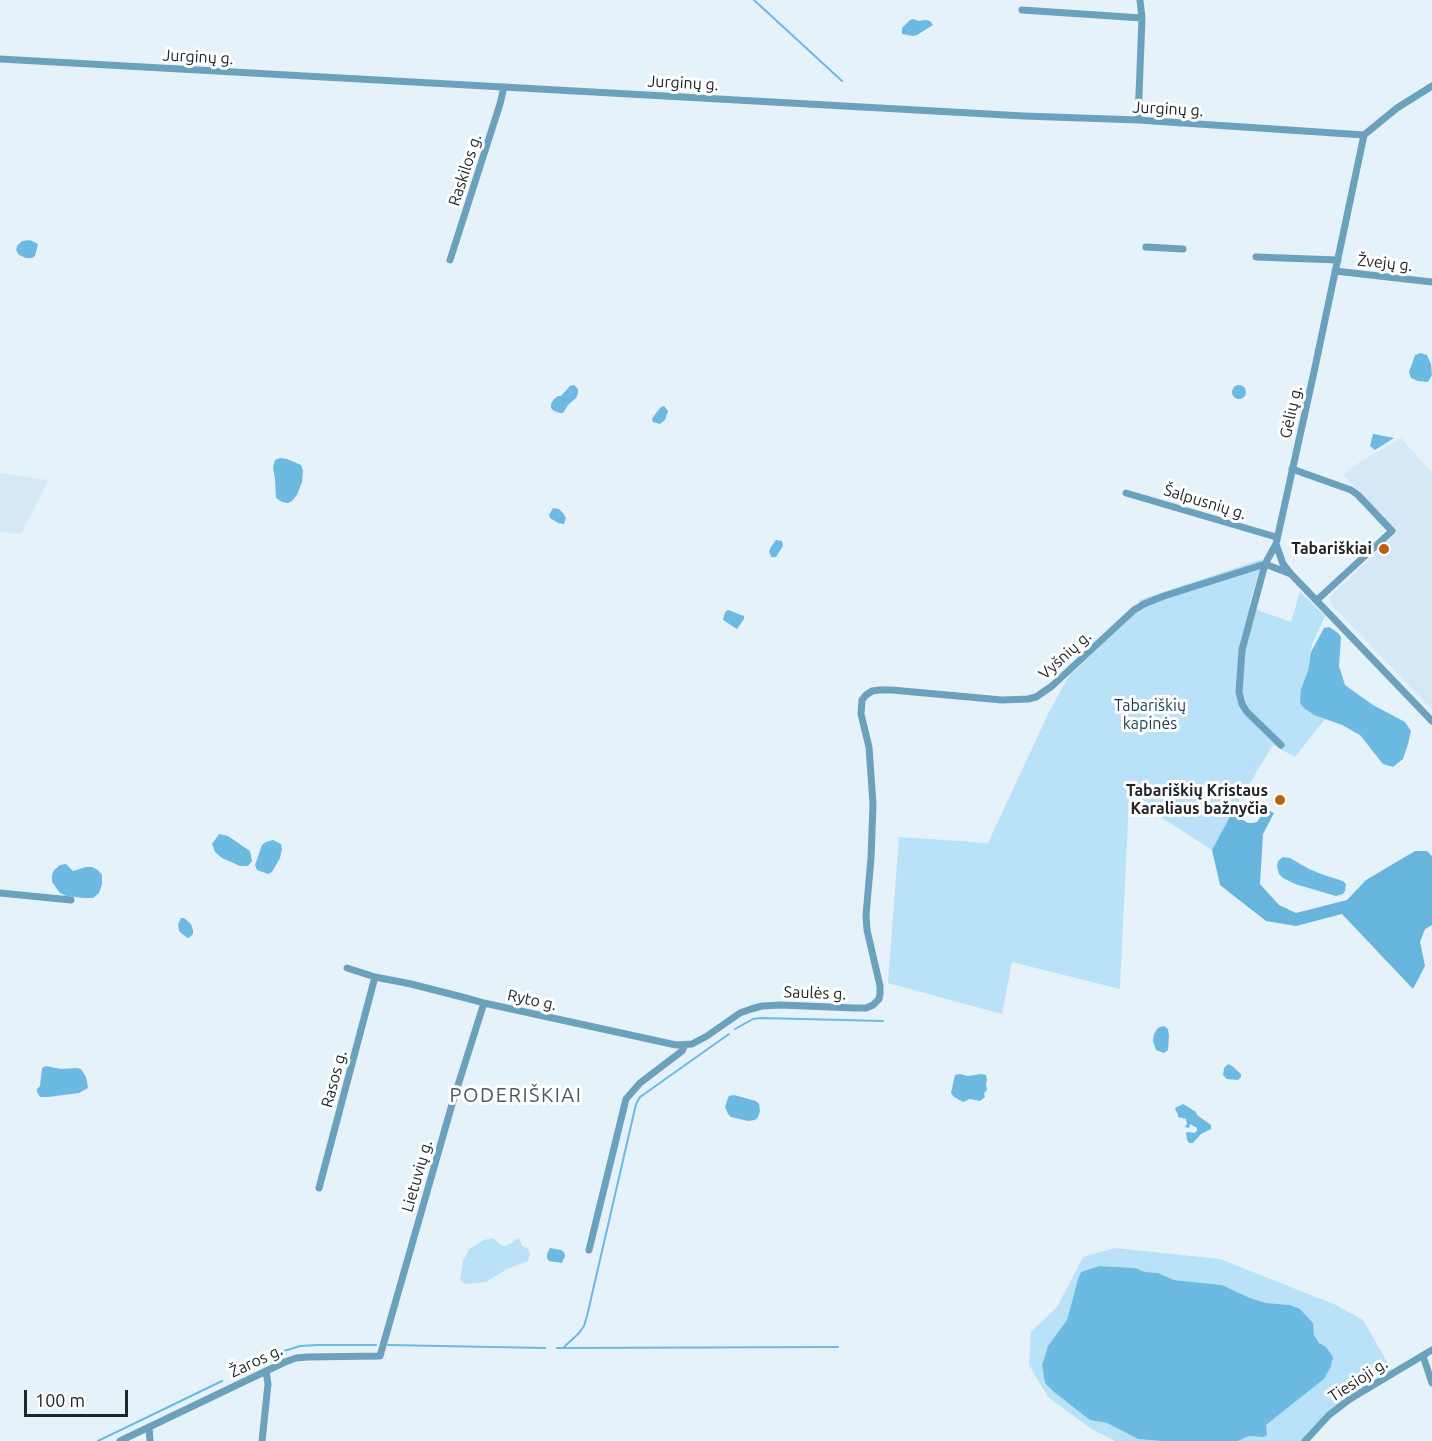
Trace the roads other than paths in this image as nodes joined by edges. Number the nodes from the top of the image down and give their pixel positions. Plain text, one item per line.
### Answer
1 (1140, 0) edge
2 (1022, 10) dead end
3 (1142, 18) junction
4 (0, 60) edge
5 (1432, 86) edge
6 (504, 87) junction
7 (1138, 120) junction
8 (1364, 135) junction
9 (1146, 247) dead end
10 (1183, 249) dead end
11 (1256, 257) dead end
12 (450, 260) dead end
13 (1338, 260) junction
14 (1335, 271) junction
15 (1432, 282) edge
16 (1292, 469) junction
17 (1126, 493) dead end
18 (1276, 541) junction
19 (1265, 564) junction
20 (1291, 574) junction
21 (1317, 600) junction
22 (866, 695) joint
23 (1432, 720) edge
24 (1281, 745) dead end
25 (0, 893) edge
26 (71, 900) dead end
27 (347, 968) dead end
28 (375, 977) junction
29 (484, 1004) junction
30 (685, 1045) junction
31 (319, 1188) dead end
32 (589, 1250) dead end
33 (1432, 1350) edge
34 (380, 1356) joint
35 (1423, 1356) junction
36 (266, 1371) junction
37 (1432, 1383) edge
38 (149, 1427) junction
39 (120, 1441) edge
40 (150, 1441) edge
41 (262, 1441) edge
42 (1305, 1441) edge

1 - 3 street
2 - 3 street
3 - 7 street
4 - 6 street, Jurginų g.
5 - 8 street
6 - 7 street, Jurginų g.
6 - 12 street, Raskilos g.
7 - 8 street, Jurginų g.
8 - 13 street, Gėlių g.
9 - 10 street
11 - 13 street, Žvejų g.
13 - 14 street, Gėlių g.
14 - 15 street, Žvejų g.
14 - 16 street, Gėlių g.
16 - 18 street, Gėlių g.
16 - 21 street
17 - 18 street, Šalpusnių g.
18 - 19 street, Gėlių g.
18 - 20 street
19 - 20 street
19 - 22 street, Vyšnių g.
19 - 24 street, Gėlių g.
20 - 21 street
21 - 23 street
22 - 30 street, Saulės g.
25 - 26 street
27 - 28 street, Ryto g.
28 - 29 street, Ryto g.
28 - 31 street, Rasos g.
29 - 30 street, Ryto g.
29 - 34 street, Lietuvių g.
30 - 32 street, Saulės g.
33 - 35 street, Tiesioji g.
34 - 36 street, Žaros g.
35 - 37 street
35 - 42 street, Tiesioji g.
36 - 38 street, Žaros g.
36 - 41 street
38 - 39 street, Žaros g.
38 - 40 street

